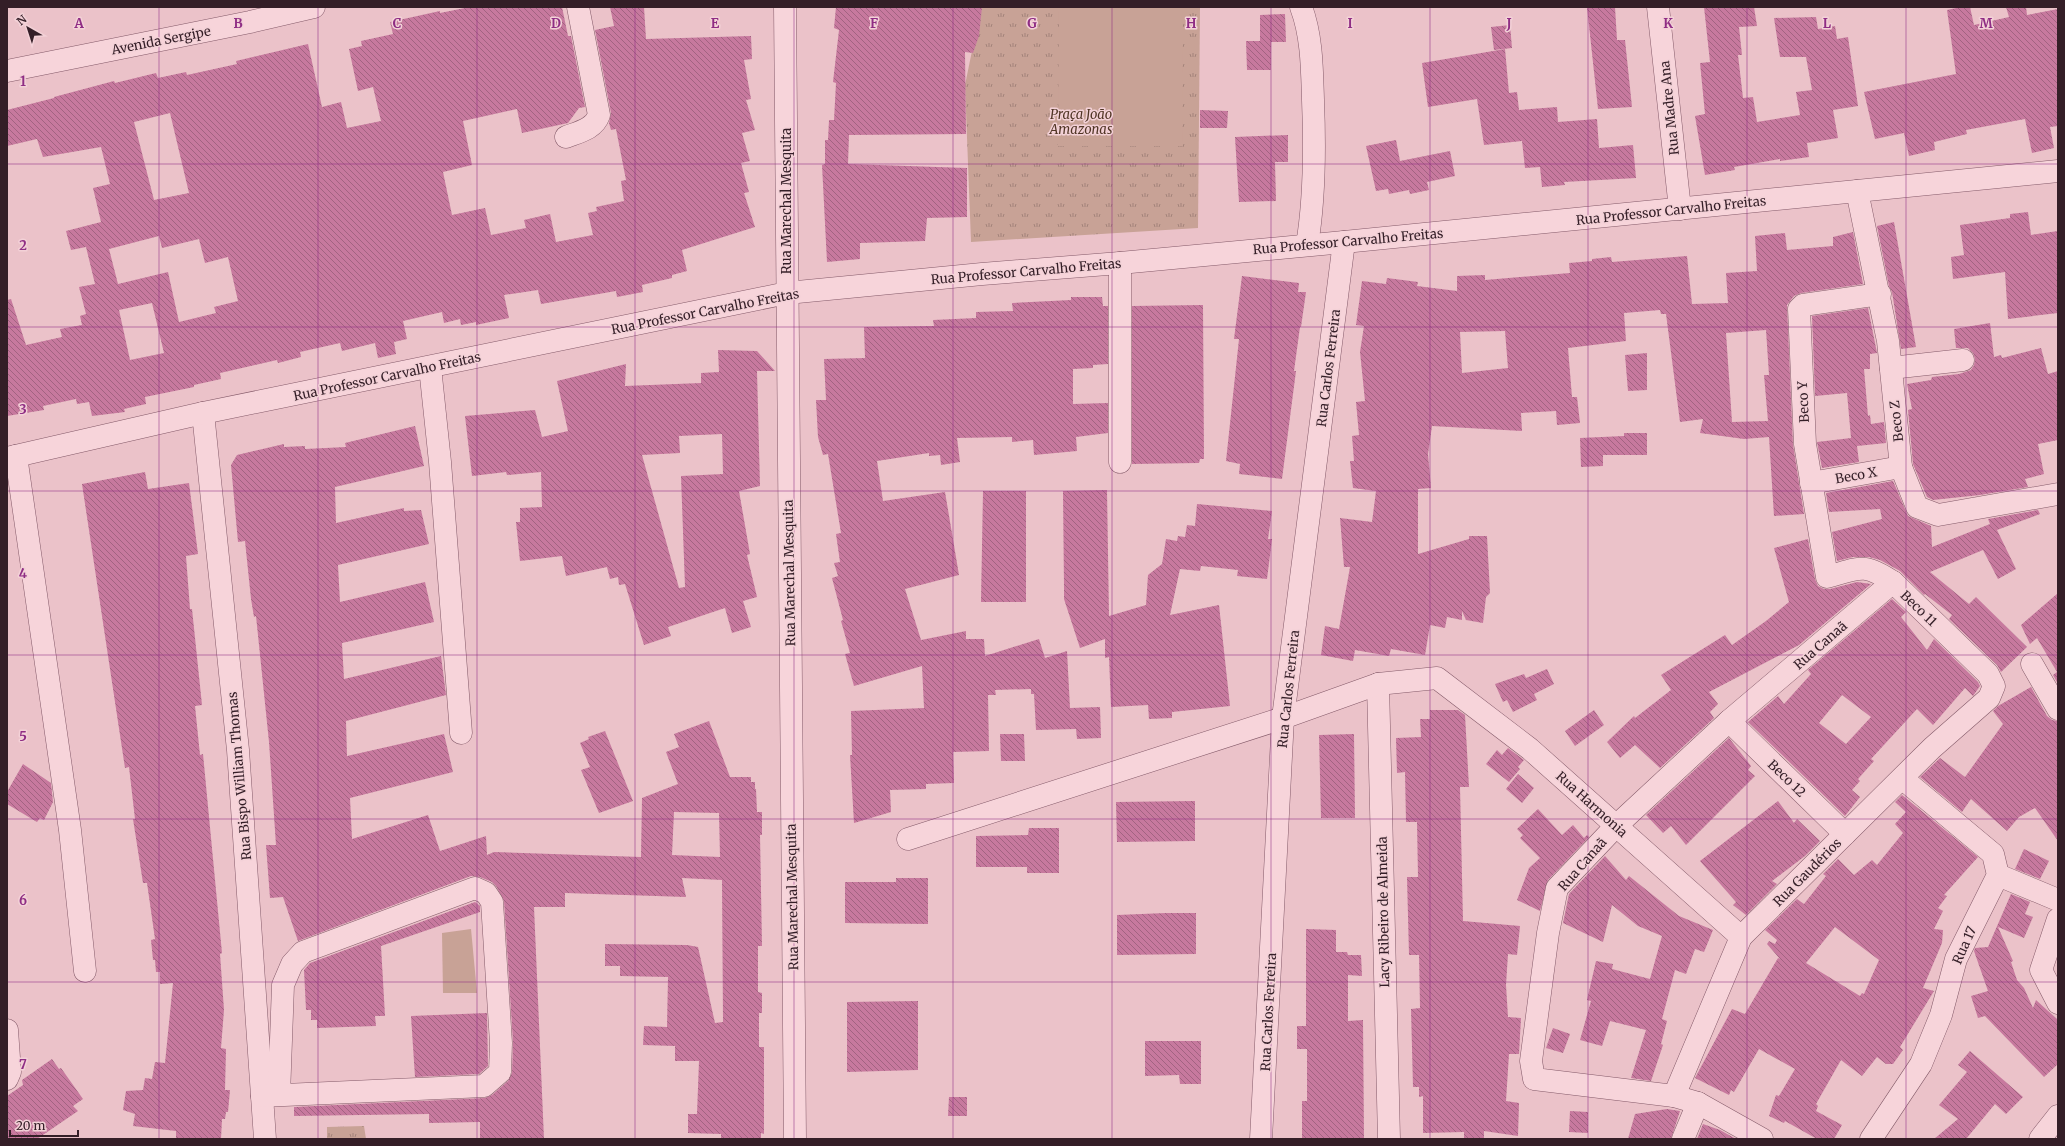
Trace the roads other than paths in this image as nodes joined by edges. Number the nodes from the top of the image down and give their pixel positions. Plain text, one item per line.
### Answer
1 (314, 7) edge
2 (578, 7) edge
3 (785, 7) edge
4 (1301, 7) edge
5 (1658, 7) edge
6 (7, 71) edge
7 (566, 137) dead end
8 (2058, 171) edge
9 (1857, 191) junction
10 (1680, 209) junction
11 (1344, 242) junction
12 (1307, 245) junction
13 (1120, 263) junction
14 (787, 293) junction
15 (1880, 294) junction
16 (1963, 360) dead end
17 (430, 367) junction
18 (1891, 368) junction
19 (204, 413) junction
20 (12, 457) edge
21 (1120, 462) dead end
22 (1900, 467) junction
23 (1811, 482) junction
24 (2058, 494) edge
25 (1827, 577) joint
26 (1893, 582) junction
27 (2032, 664) dead end
28 (1378, 684) junction
29 (1994, 686) joint
30 (2058, 709) edge
31 (1283, 718) junction
32 (1729, 721) junction
33 (461, 733) dead end
34 (1903, 779) junction
35 (1616, 826) junction
36 (1845, 834) junction
37 (908, 839) dead end
38 (1998, 875) junction
39 (2058, 900) edge
40 (2058, 919) edge
41 (1742, 937) junction
42 (85, 971) dead end
43 (2058, 1003) edge
44 (7, 1030) edge
45 (7, 1079) edge
46 (270, 1095) junction
47 (1674, 1096) junction
48 (1698, 1103) junction
49 (2058, 1116) edge
50 (265, 1139) edge
51 (795, 1139) edge
52 (1261, 1139) edge
53 (1389, 1139) edge
54 (1683, 1139) edge
55 (1762, 1139) edge
56 (1871, 1139) edge
57 (2040, 1139) edge

1 - 6 street, Avenida Sergipe
2 - 7 street
3 - 14 street, Rua Marechal Mesquita
4 - 12 street
5 - 10 street, Rua Madre Ana
8 - 9 street, Rua Professor Carvalho Freitas
9 - 10 street, Rua Professor Carvalho Freitas
9 - 15 street, Beco Z
10 - 11 street, Rua Professor Carvalho Freitas
11 - 12 street, Rua Professor Carvalho Freitas
11 - 31 street, Rua Carlos Ferreira
12 - 13 street, Rua Professor Carvalho Freitas
13 - 14 street, Rua Professor Carvalho Freitas
13 - 21 street
14 - 17 street, Rua Professor Carvalho Freitas
14 - 51 street, Rua Marechal Mesquita
15 - 18 street, Beco Z
15 - 23 street, Beco Y
16 - 18 street
17 - 19 street, Rua Professor Carvalho Freitas
17 - 33 street
18 - 22 street, Beco Z
19 - 20 street, Rua Professor Carvalho Freitas
19 - 46 street, Rua Bispo William Thomas
20 - 42 street
22 - 23 street, Beco X
22 - 24 street, Beco Z
23 - 25 street, Beco Y
25 - 26 street, Beco 11
26 - 29 street, Beco 11
26 - 32 street, Rua Canaã
27 - 30 street
28 - 31 street
28 - 35 street, Rua Harmonia
28 - 53 street, Lacy Ribeiro de Almeida
29 - 34 street, Rua Gaudérios
31 - 37 street
31 - 52 street, Rua Carlos Ferreira
32 - 35 street, Rua Canaã
32 - 36 street, Beco 12
34 - 36 street, Rua Gaudérios
34 - 38 street
35 - 41 street, Rua Harmonia
35 - 47 street, Rua Canaã
36 - 41 street, Rua Gaudérios
38 - 39 street
38 - 56 street, Rua 17
40 - 43 street
41 - 47 street, Rua Gaudérios
44 - 45 street
46 - 46 street
46 - 50 street, Rua Bispo William Thomas
47 - 48 street, Rua Canaã
48 - 54 street
48 - 55 street, Rua Canaã
49 - 57 street

